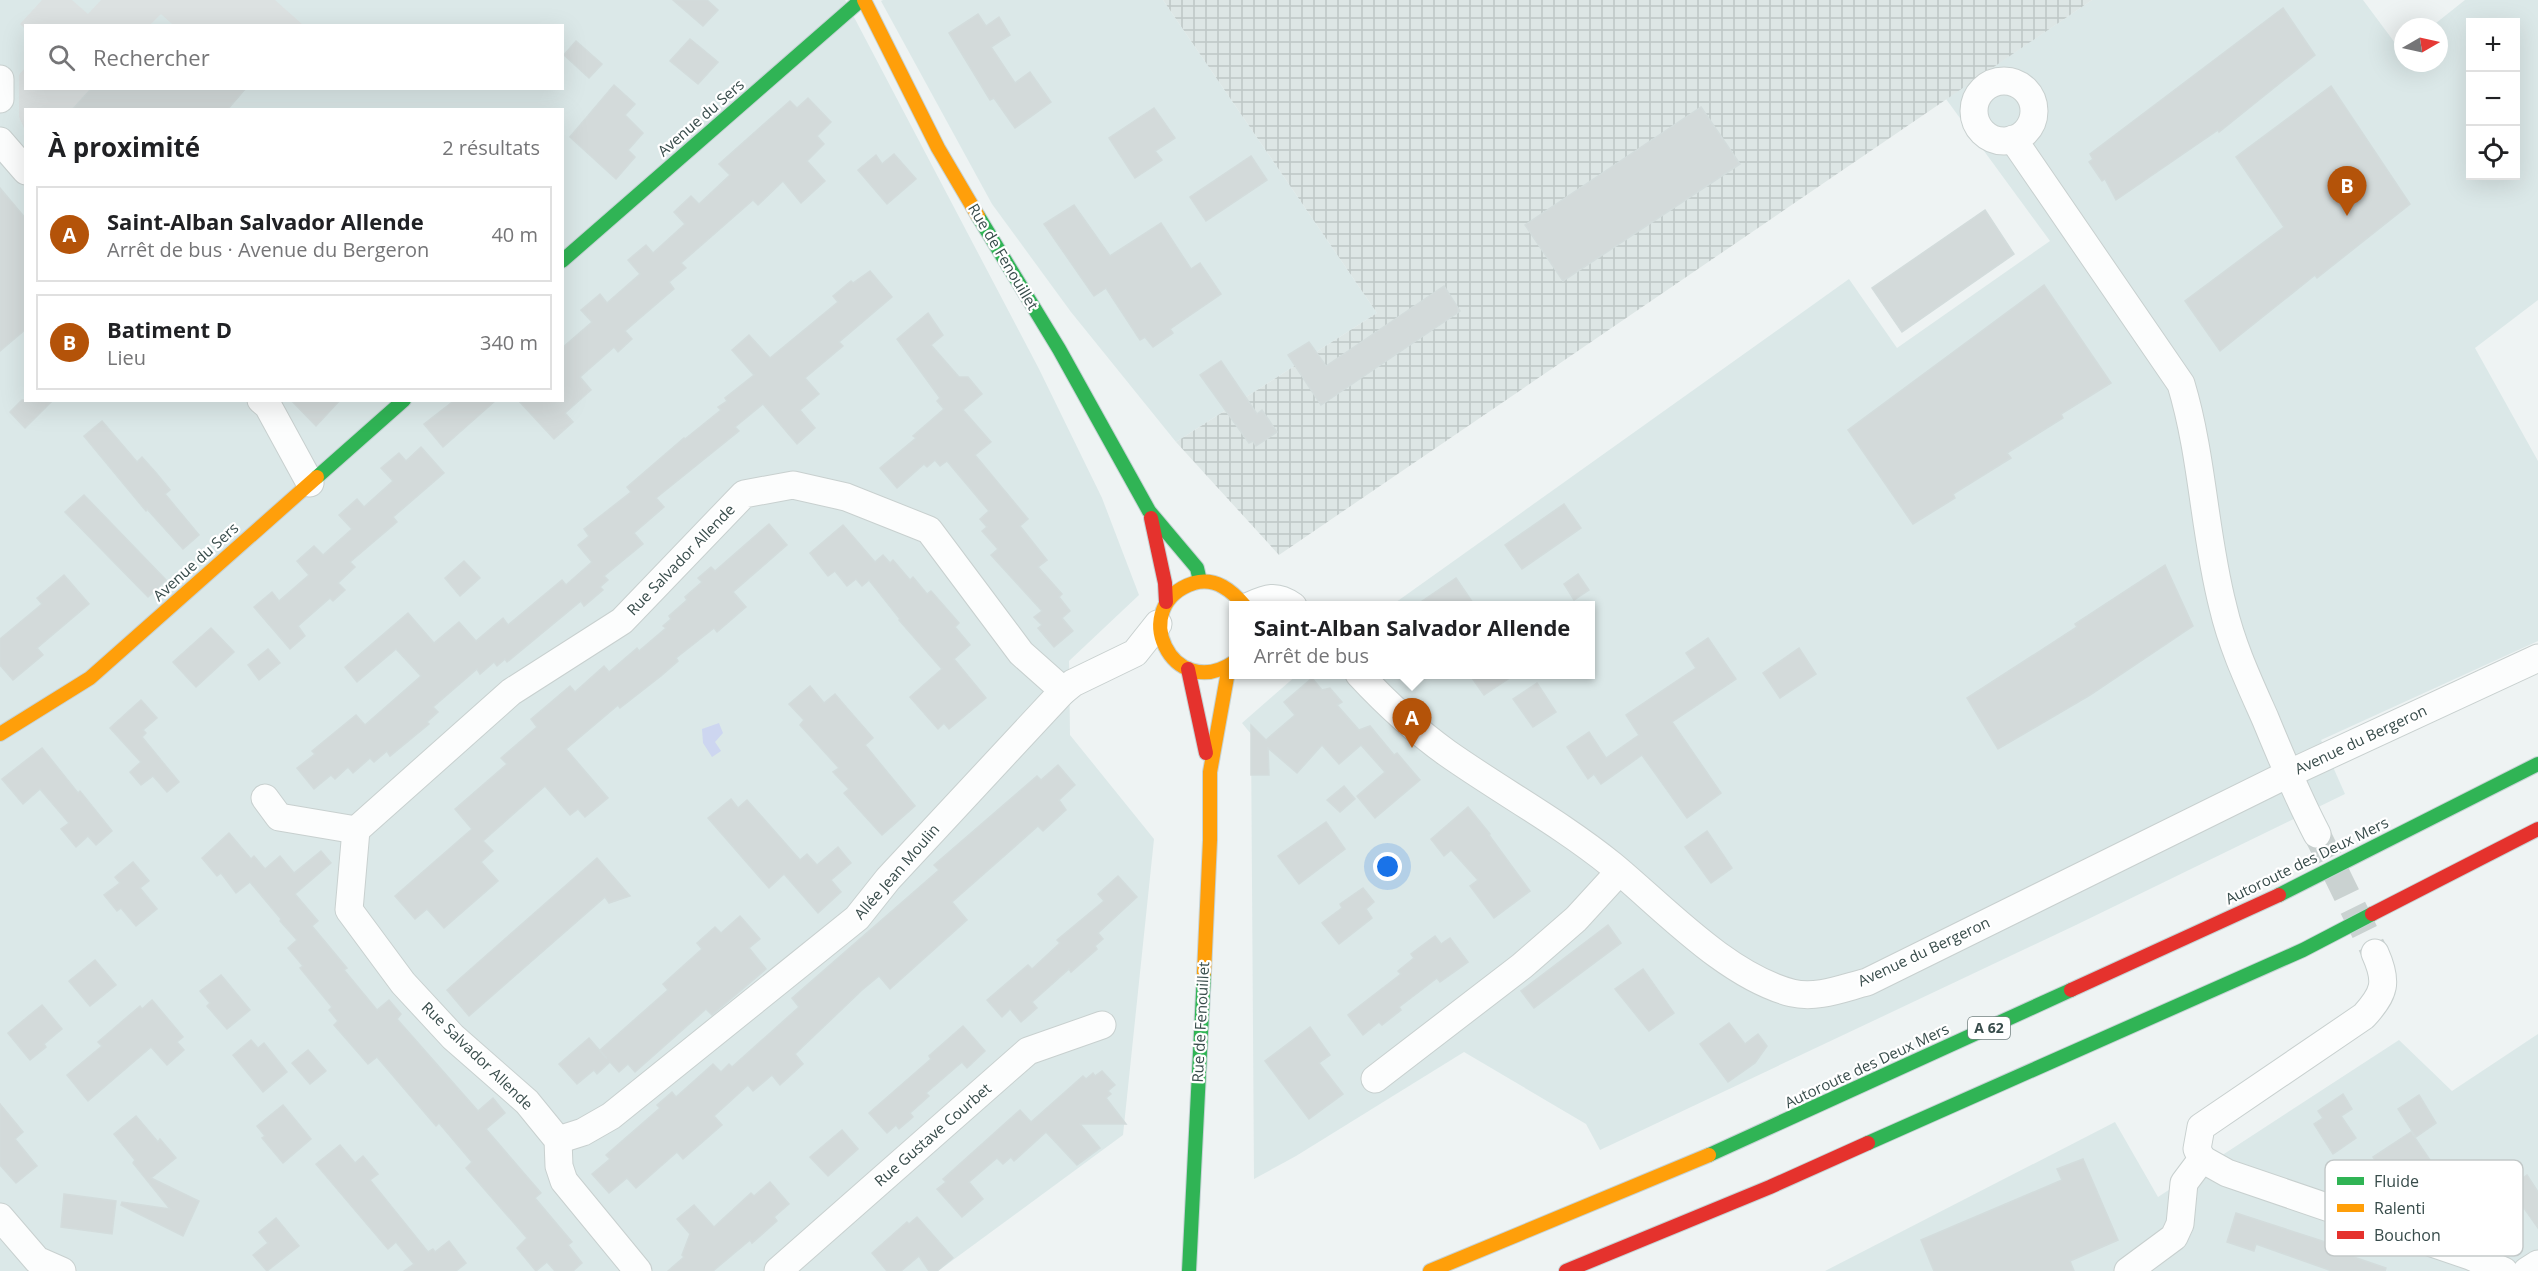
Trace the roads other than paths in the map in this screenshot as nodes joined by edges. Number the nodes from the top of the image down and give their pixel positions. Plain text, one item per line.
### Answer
1 (862, 0) edge
2 (0, 79) edge
3 (0, 99) edge
4 (2013, 139) dead end
5 (0, 141) edge
6 (24, 169) edge
7 (564, 259) edge
8 (263, 402) edge
9 (402, 402) edge
10 (310, 483) junction
11 (1149, 511) junction
12 (1200, 581) junction
13 (1260, 601) edge
14 (1162, 613) junction
15 (1135, 653) junction
16 (2538, 658) edge
17 (1180, 664) junction
18 (1229, 665) edge
19 (1229, 674) edge
20 (1363, 679) edge
21 (1062, 692) junction
22 (0, 734) edge
23 (2538, 764) edge
24 (1210, 772) junction
25 (2288, 774) junction
26 (265, 798) dead end
27 (2538, 829) edge
28 (356, 830) junction
29 (2317, 834) tunnel mouth
30 (1619, 872) junction
31 (2375, 953) tunnel mouth
32 (1102, 1024) dead end
33 (1375, 1079) dead end
34 (558, 1140) junction
35 (2202, 1159) junction
36 (2325, 1211) edge
37 (0, 1217) edge
38 (2443, 1256) edge
39 (2464, 1264) edge
40 (2538, 1264) edge
41 (62, 1271) edge
42 (639, 1271) edge
43 (778, 1271) edge
44 (1189, 1271) edge
45 (1430, 1271) edge
46 (1566, 1271) edge
47 (2128, 1271) edge
48 (2504, 1271) edge
49 (2527, 1271) edge

1 - 7 main road, Avenue du Sers
1 - 11 main road, Rue de Fenouillet
2 - 3 street
4 - 25 street
5 - 6 street
8 - 10 street
9 - 10 main road, Avenue du Sers
10 - 22 main road, Avenue du Sers
11 - 12 main road, Rue de Fenouillet
11 - 14 main road, Rue de Fenouillet
12 - 13 main road
12 - 14 main road
14 - 15 street, Allée Jean Moulin
14 - 17 main road, Rue de Fenouillet
15 - 17 street
15 - 21 street, Allée Jean Moulin
16 - 25 street, Avenue du Bergeron
17 - 18 main road, Rue de Fenouillet
17 - 24 main road, Rue de Fenouillet
19 - 24 main road, Rue de Fenouillet
20 - 30 street, Avenue du Bergeron
21 - 28 street, Rue Salvador Allende
21 - 34 street, Allée Jean Moulin
23 - 45 main road, Autoroute des Deux Mers / A 62
24 - 44 main road, Rue de Fenouillet
25 - 29 street
25 - 30 street, Avenue du Bergeron
26 - 28 street
27 - 46 main road
28 - 34 street, Rue Salvador Allende
30 - 33 street
31 - 35 street
32 - 43 street, Rue Gustave Courbet
34 - 42 street
35 - 36 street
35 - 47 street
37 - 41 street
38 - 39 street
39 - 48 street
40 - 49 street

